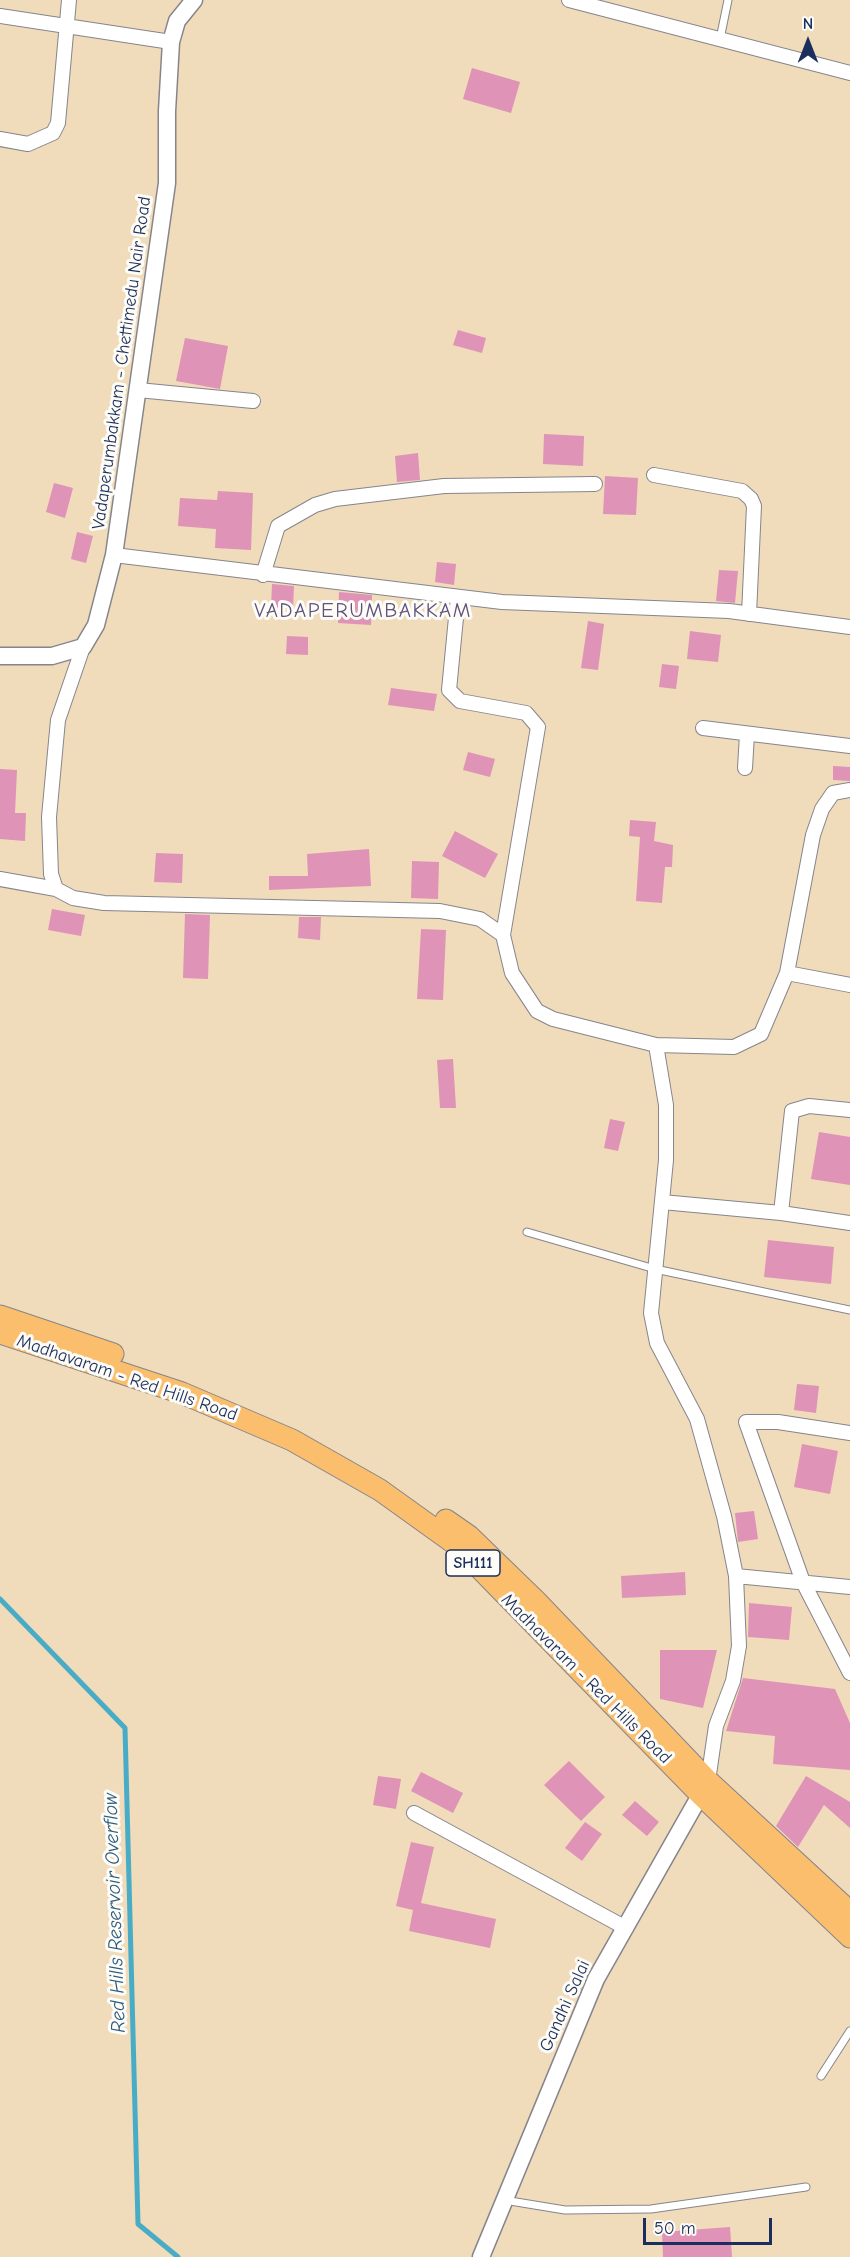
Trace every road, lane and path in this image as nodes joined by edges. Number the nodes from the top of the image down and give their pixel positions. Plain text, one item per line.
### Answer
1 (69, 0) edge
2 (194, 0) edge
3 (569, 0) edge
4 (728, 0) edge
5 (0, 16) edge
6 (67, 26) junction
7 (720, 39) junction
8 (171, 42) junction
9 (850, 73) edge
10 (0, 139) edge
11 (138, 390) junction
12 (253, 401) dead end
13 (654, 475) dead end
14 (595, 484) dead end
15 (114, 555) junction
16 (263, 575) junction
17 (458, 597) junction
18 (748, 614) junction
19 (850, 627) edge
20 (83, 647) junction
21 (0, 656) edge
22 (703, 728) dead end
23 (747, 734) junction
24 (850, 746) edge
25 (745, 768) dead end
26 (850, 790) edge
27 (0, 879) edge
28 (56, 889) junction
29 (503, 935) junction
30 (787, 973) junction
31 (850, 985) edge
32 (656, 1045) junction
33 (850, 1110) edge
34 (662, 1202) junction
35 (781, 1213) junction
36 (850, 1223) edge
37 (527, 1232) dead end
38 (655, 1269) junction
39 (850, 1310) edge
40 (0, 1316) edge
41 (0, 1333) edge
42 (850, 1433) edge
43 (736, 1576) junction
44 (803, 1582) junction
45 (850, 1587) edge
46 (850, 1673) edge
47 (704, 1788) junction
48 (414, 1813) dead end
49 (850, 1912) edge
50 (626, 1928) junction
51 (850, 1937) edge
52 (850, 2031) edge
53 (821, 2076) dead end
54 (806, 2187) dead end
55 (504, 2200) junction
56 (481, 2257) edge

1 - 6 street
2 - 8 street, Vadaperumbakkam - Chettimedu Nair Road
3 - 7 street
4 - 7 lane
5 - 6 street
6 - 8 street
6 - 10 street
7 - 9 street
8 - 11 street, Vadaperumbakkam - Chettimedu Nair Road
11 - 12 street
11 - 15 street, Vadaperumbakkam - Chettimedu Nair Road
13 - 18 street
14 - 16 street
15 - 16 street
15 - 20 street, Vadaperumbakkam - Chettimedu Nair Road
16 - 17 street
17 - 18 street
17 - 29 street
18 - 19 street
20 - 21 street
20 - 28 street
22 - 23 street
23 - 24 street
23 - 25 street
26 - 30 street
27 - 28 street
28 - 29 street
29 - 32 street
30 - 31 street
30 - 32 street
32 - 34 street
33 - 35 street
34 - 35 street
34 - 38 street
35 - 36 street
37 - 38 lane
38 - 39 lane
38 - 43 street
40 - 47 main road, Madhavaram - Red Hills Road / SH111
41 - 47 main road, Madhavaram - Red Hills Road / SH111
42 - 44 street
43 - 44 street
43 - 47 street
44 - 45 street
44 - 46 street
47 - 49 main road, Madhavaram - Red Hills Road / SH111
47 - 50 street, Gandhi Salai
47 - 51 main road, Madhavaram - Red Hills Road / SH111
48 - 50 street
50 - 55 street, Gandhi Salai
52 - 53 lane
54 - 55 lane
55 - 56 street, Gandhi Salai

